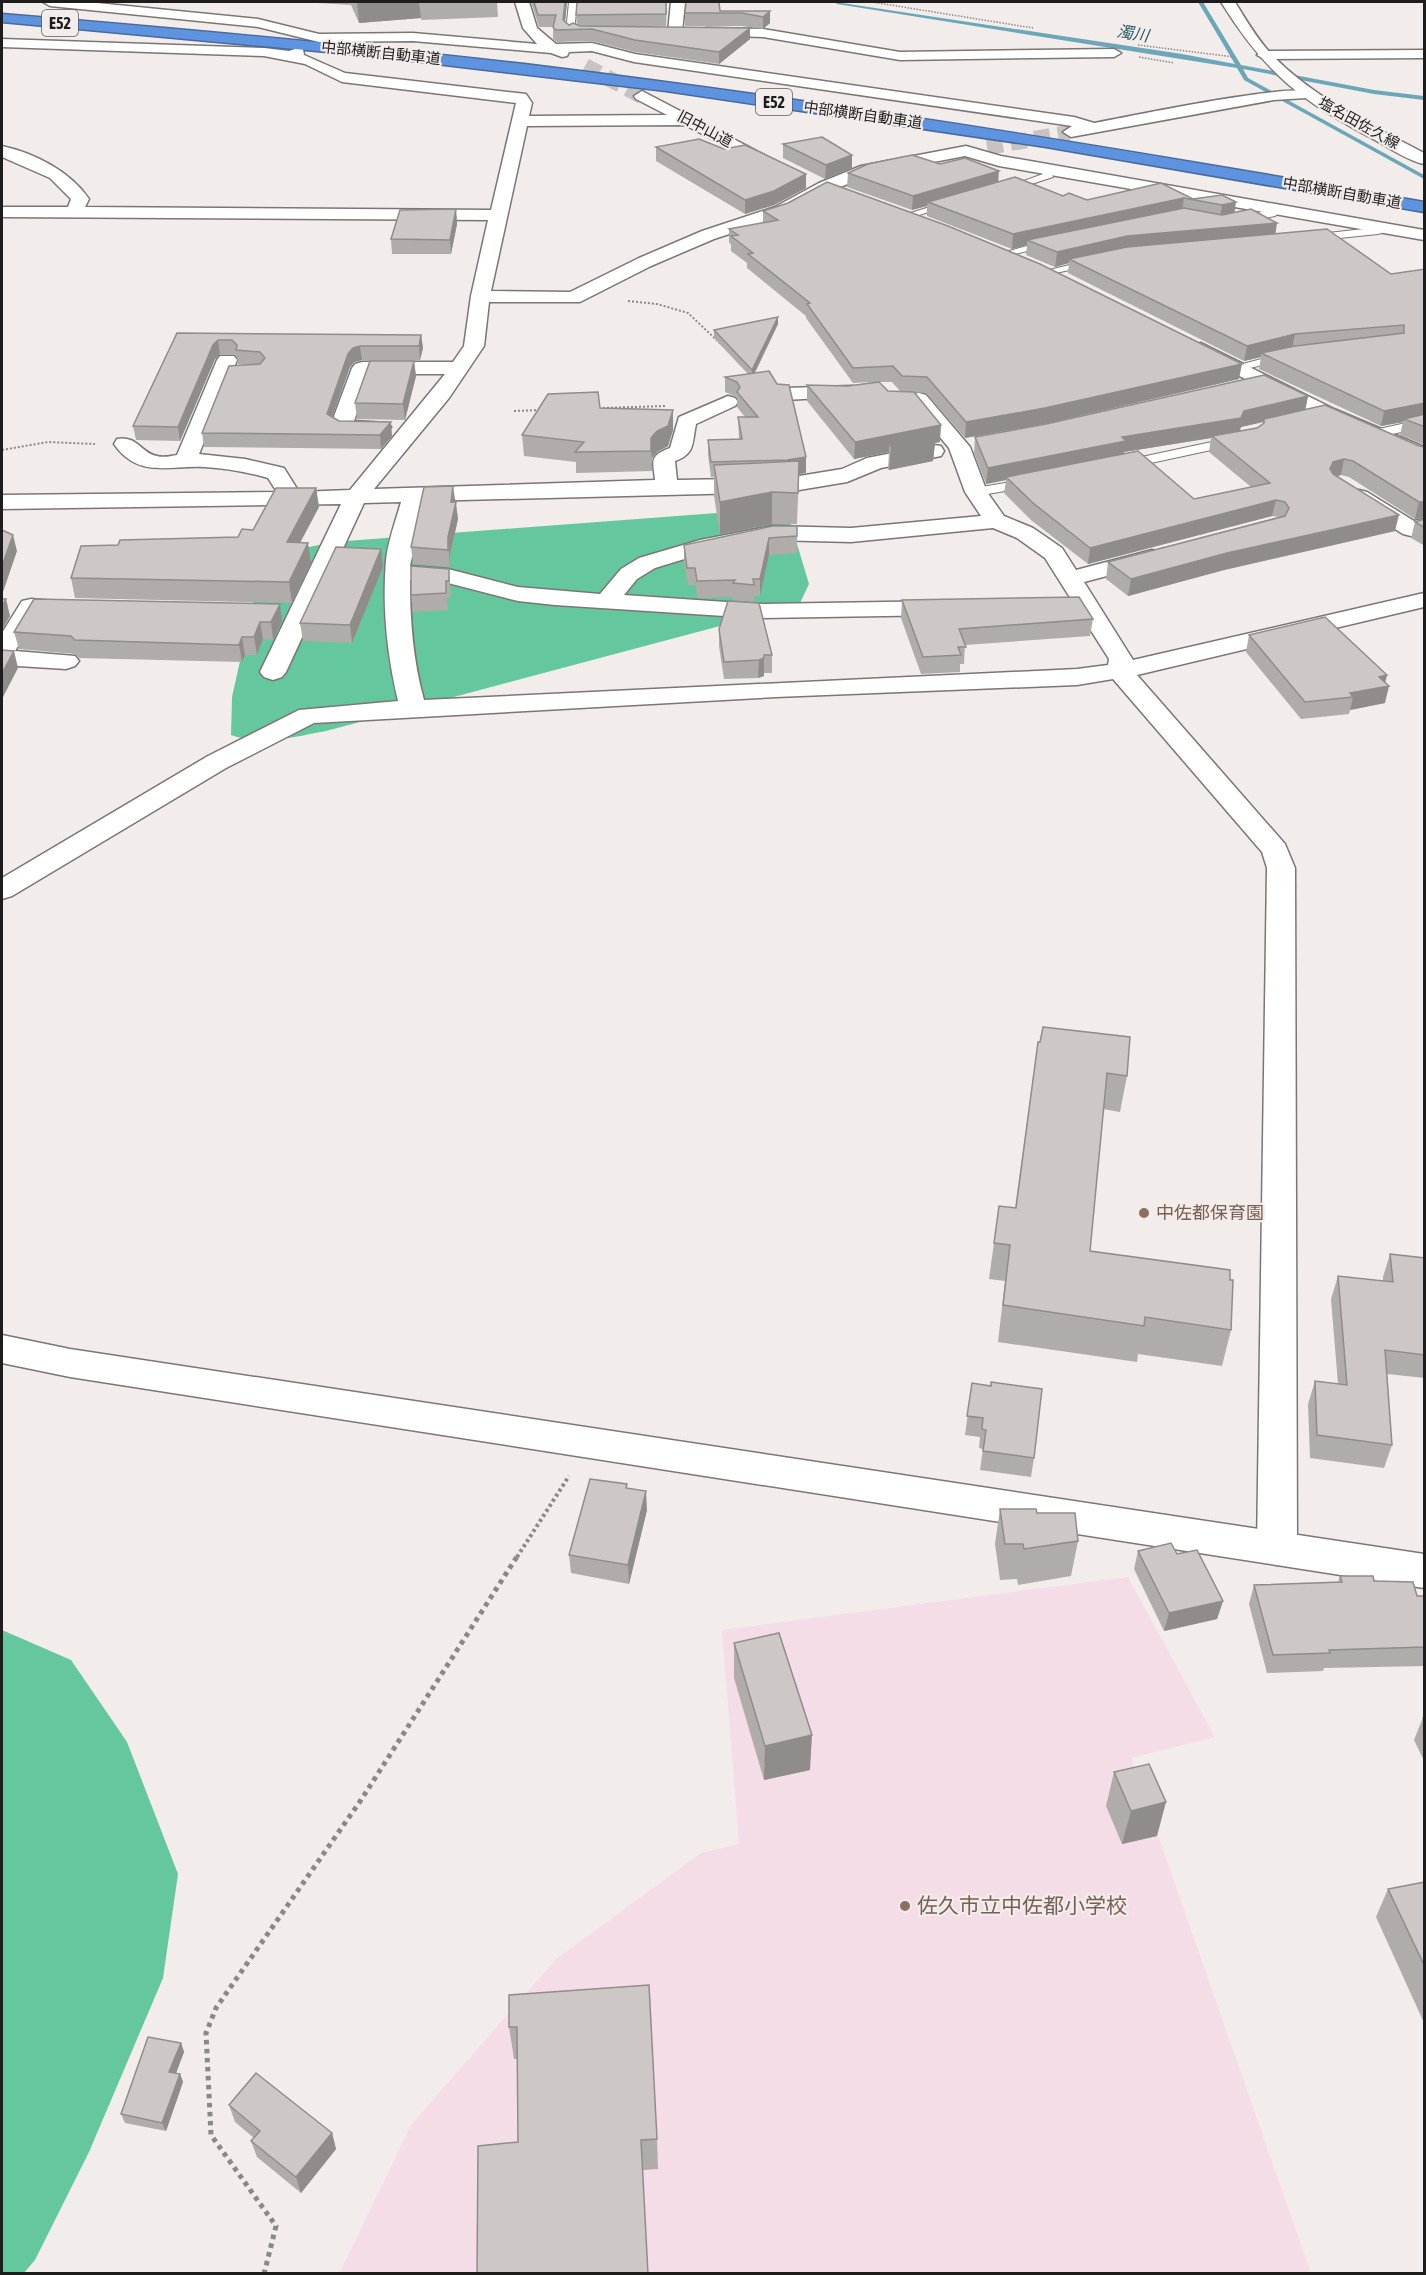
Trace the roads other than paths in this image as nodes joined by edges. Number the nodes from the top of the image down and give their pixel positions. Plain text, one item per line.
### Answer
1 (50, 2) edge
2 (514, 2) edge
3 (522, 2) edge
4 (573, 2) edge
5 (678, 2) edge
6 (1228, 2) edge
7 (2, 19) edge
8 (531, 32) junction
9 (570, 32) junction
10 (593, 32) tunnel mouth
11 (2, 43) edge
12 (551, 48) junction
13 (1114, 53) road end
14 (1425, 54) edge
15 (1264, 55) junction
16 (585, 66) tunnel mouth
17 (1289, 91) junction
18 (642, 96) tunnel mouth
19 (688, 120) junction
20 (520, 121) junction
21 (1093, 128) junction
22 (1069, 133) tunnel mouth
23 (987, 147) tunnel mouth
24 (2, 151) edge
25 (966, 151) junction
26 (1425, 159) edge
27 (1045, 168) junction
28 (825, 187) junction
29 (990, 191) edge
30 (855, 198) edge
31 (963, 199) edge
32 (1425, 207) edge
33 (886, 209) edge
34 (1277, 210) junction
35 (2, 212) edge
36 (74, 213) junction
37 (497, 215) junction
38 (906, 216) junction
39 (1220, 224) edge
40 (935, 227) edge
41 (1378, 227) junction
42 (1425, 235) edge
43 (1296, 239) edge
44 (1060, 240) edge
45 (983, 246) edge
46 (1002, 254) junction
47 (1102, 260) edge
48 (1046, 272) junction
49 (1075, 286) edge
50 (480, 296) junction
51 (1185, 341) edge
52 (1292, 355) edge
53 (1237, 367) junction
54 (231, 368) edge
55 (459, 368) junction
56 (1264, 382) junction
57 (1230, 390) edge
58 (785, 394) edge
59 (728, 402) road end
60 (1327, 412) junction
61 (1304, 418) edge
62 (1425, 423) edge
63 (412, 428) junction
64 (1374, 434) junction
65 (1254, 437) edge
66 (115, 445) road end
67 (969, 445) junction
68 (1425, 455) edge
69 (186, 460) junction
70 (1114, 467) edge
71 (1045, 480) edge
72 (1340, 484) edge
73 (666, 486) junction
74 (976, 492) junction
75 (414, 495) junction
76 (356, 497) junction
77 (292, 499) junction
78 (2, 502) edge
79 (996, 521) junction
80 (1425, 526) edge
81 (1171, 552) edge
82 (399, 572) junction
83 (1069, 579) junction
84 (1425, 600) edge
85 (607, 601) junction
86 (66, 607) edge
87 (967, 607) edge
88 (2, 652) edge
89 (2, 658) edge
90 (66, 661) dead end
91 (1120, 671) junction
92 (273, 672) dead end
93 (413, 708) junction
94 (2, 890) edge
95 (2, 1349) edge
96 (1277, 1550) junction
97 (1425, 1571) edge

1 - 12 street
2 - 3 street
3 - 8 street
4 - 9 lane
5 - 13 street
6 - 15 street
7 - 32 highway, 中部横断自動車道 / E52
8 - 9 street
8 - 12 street
9 - 10 street
11 - 20 street
12 - 16 street
12 - 21 street
14 - 15 street
15 - 17 street, 塩名田佐久線
17 - 21 street
17 - 26 street, 塩名田佐久線
18 - 19 street, 旧中山道
19 - 20 street
19 - 28 street, 旧中山道
20 - 37 street
21 - 22 street
23 - 25 street
24 - 36 street
25 - 27 street
25 - 28 street
27 - 29 lane
27 - 34 street
28 - 30 street, 旧中山道
28 - 50 street
31 - 38 lane
33 - 38 street
34 - 39 lane
34 - 41 street
35 - 36 street
36 - 37 street
37 - 50 street
38 - 40 street
41 - 42 street
41 - 43 lane
44 - 46 lane
45 - 46 street
46 - 48 street
47 - 48 lane
48 - 49 street
50 - 55 street
51 - 53 street
52 - 53 lane
53 - 56 street
54 - 69 street
55 - 63 street
55 - 63 street
56 - 57 street
56 - 60 street
58 - 67 street
59 - 73 street
60 - 61 lane
60 - 64 street
62 - 64 lane
63 - 76 street
64 - 68 street
65 - 70 lane
66 - 69 street
67 - 73 street
67 - 74 street
69 - 77 street
71 - 74 lane
72 - 80 street
73 - 75 street
74 - 79 street
75 - 76 street
75 - 82 street
76 - 77 street
76 - 92 street
77 - 78 street
79 - 83 street
79 - 85 street
81 - 83 street
82 - 85 street
82 - 93 street
83 - 91 street
84 - 91 street
85 - 87 street
86 - 88 street
89 - 90 street
91 - 93 street
91 - 96 street
93 - 94 street
95 - 96 street
96 - 97 street

